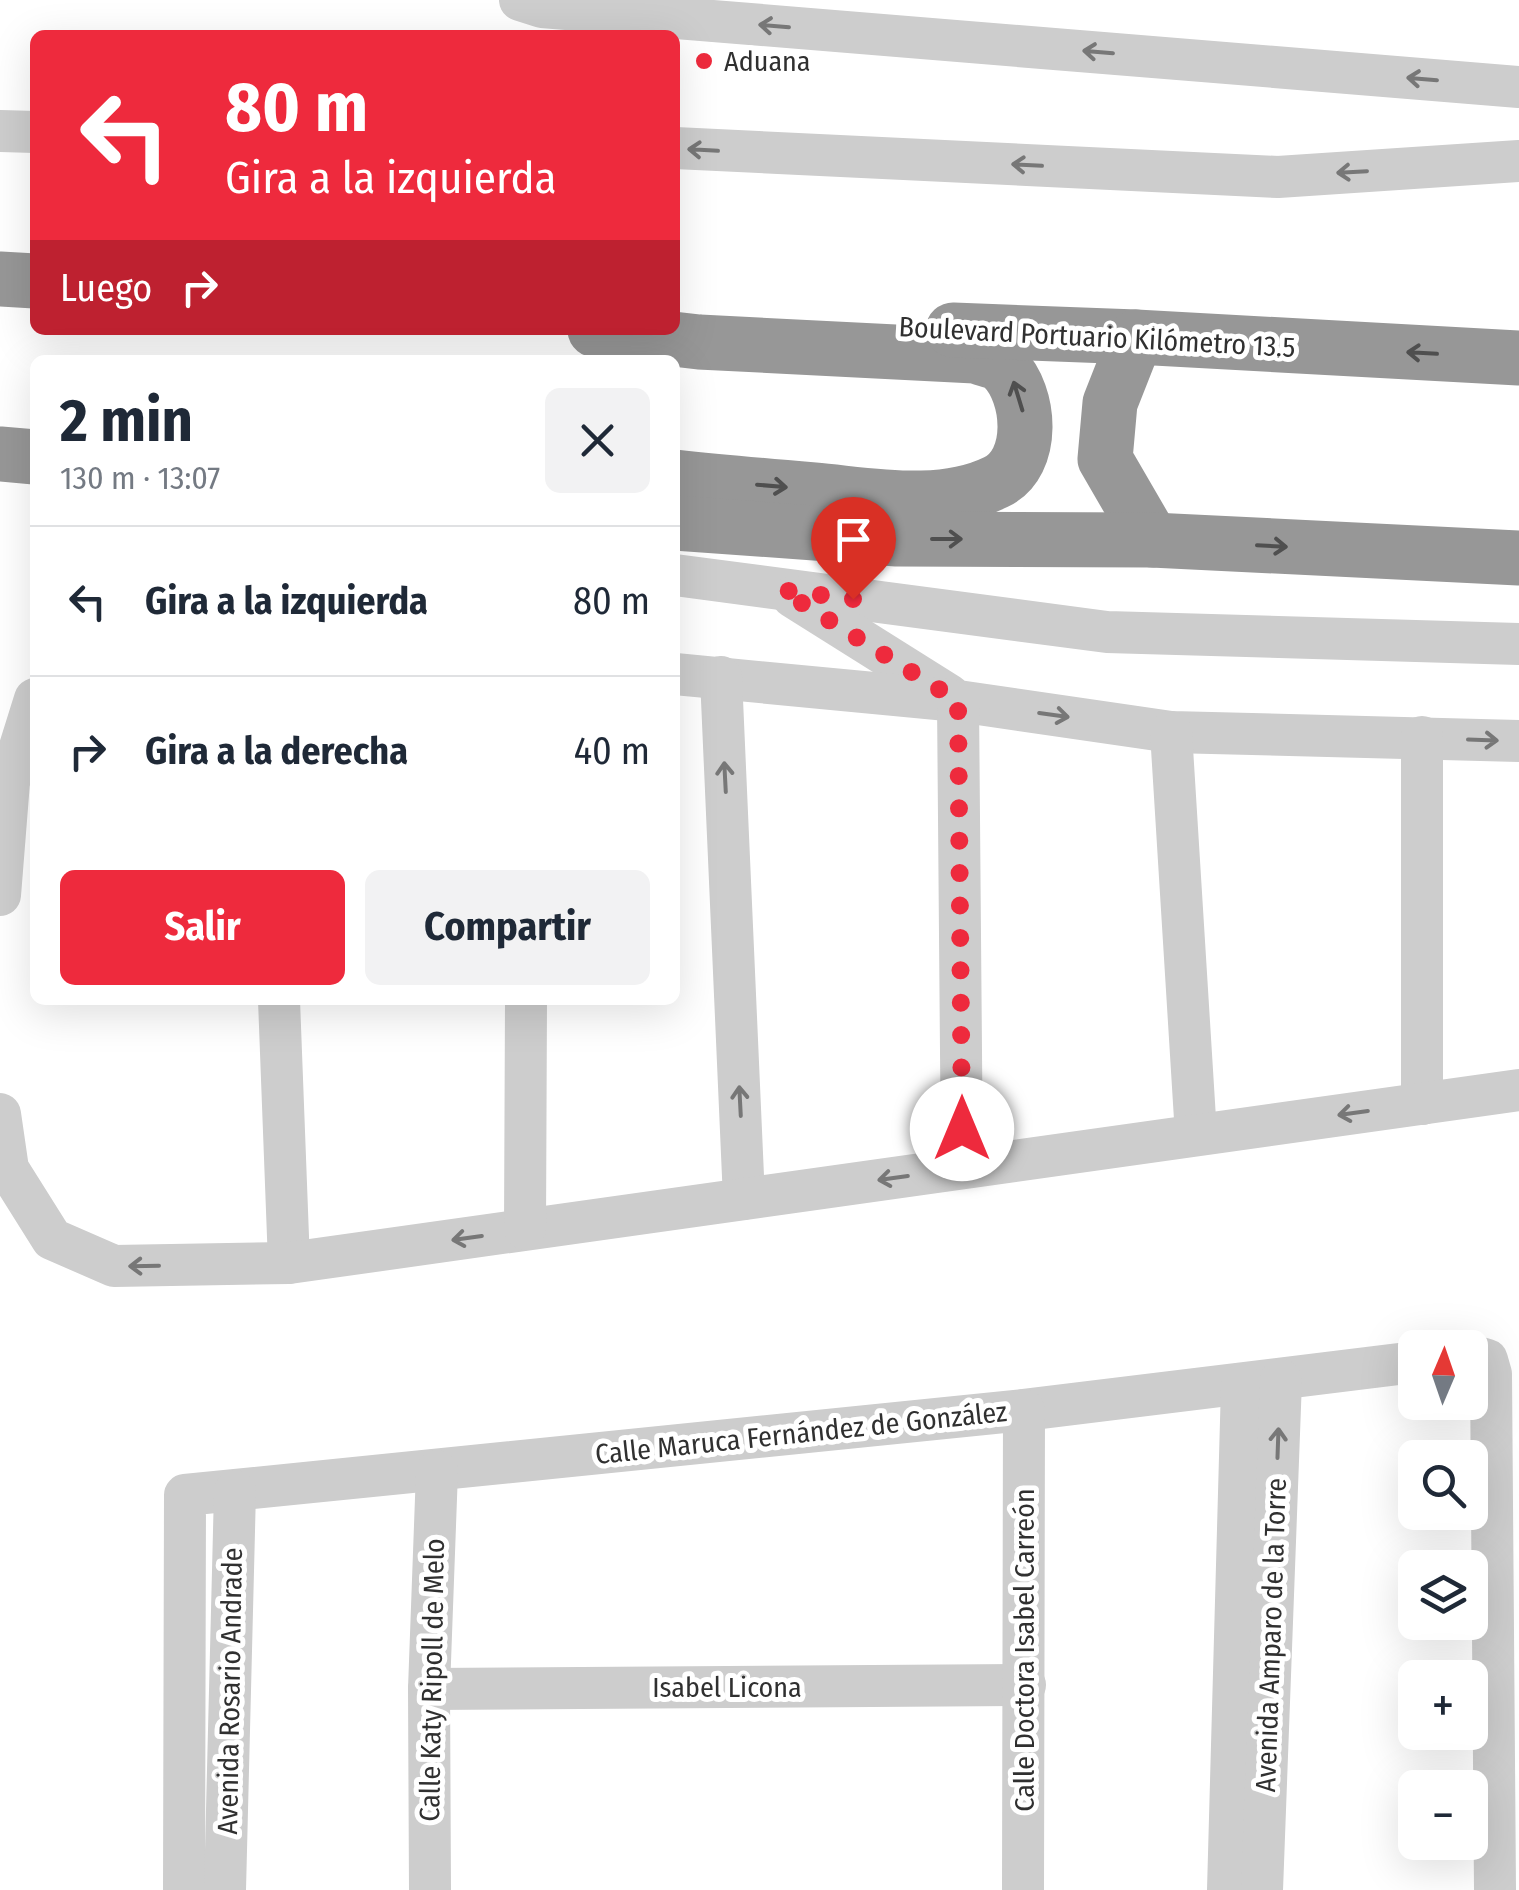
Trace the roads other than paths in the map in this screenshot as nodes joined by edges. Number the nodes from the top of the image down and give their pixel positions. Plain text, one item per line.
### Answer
1 (520, 0) edge
2 (1519, 86) edge
3 (0, 131) edge
4 (30, 132) edge
5 (680, 148) edge
6 (1519, 161) edge
7 (0, 279) edge
8 (30, 282) edge
9 (680, 317) edge
10 (638, 335) edge
11 (1136, 336) junction
12 (1519, 358) edge
13 (0, 445) edge
14 (30, 446) edge
15 (0, 454) edge
16 (30, 457) edge
17 (0, 467) edge
18 (30, 475) edge
19 (680, 478) edge
20 (680, 522) edge
21 (1152, 540) junction
22 (1519, 558) edge
23 (680, 576) edge
24 (781, 590) junction
25 (680, 596) edge
26 (1519, 644) edge
27 (680, 674) edge
28 (720, 677) junction
29 (958, 701) junction
30 (30, 715) edge
31 (1171, 732) junction
32 (1422, 737) junction
33 (1519, 742) edge
34 (0, 896) edge
35 (278, 1005) edge
36 (526, 1005) edge
37 (1519, 1090) edge
38 (1422, 1104) junction
39 (0, 1114) edge
40 (1196, 1135) junction
41 (962, 1168) junction
42 (744, 1199) junction
43 (525, 1230) junction
44 (289, 1263) junction
45 (1398, 1364) edge
46 (1488, 1370) edge
47 (1261, 1382) junction
48 (1024, 1410) junction
49 (437, 1471) junction
50 (235, 1491) junction
51 (185, 1495) joint
52 (1025, 1685) junction
53 (1252, 1686) junction
54 (428, 1689) junction
55 (184, 1890) edge
56 (225, 1890) edge
57 (430, 1890) edge
58 (1023, 1890) edge
59 (1228, 1890) edge
60 (1262, 1890) edge
61 (1495, 1890) edge

2 -> 1 street
3 - 4 street
6 -> 5 street
7 - 8 highway
9 - 11 highway, Boulevard Portuario Kilómetro 13.5
19 -> 10 highway
12 -> 11 highway, Boulevard Portuario Kilómetro 13.5
11 - 21 highway
13 - 14 highway
15 - 16 highway
17 - 18 street
20 -> 21 highway
21 -> 22 highway
23 - 24 street
24 - 25 street
24 - 26 street
24 - 29 street
27 - 28 street
28 - 29 street
42 -> 28 street
29 -> 31 street
29 - 41 street
30 - 34 street
31 - 32 street
31 - 40 street
32 -> 33 street
32 - 38 street
35 - 44 street
36 - 43 street
37 - 38 street
38 -> 40 street
44 -> 39 street
40 - 41 street
41 -> 42 street
42 - 43 street
43 -> 44 street
45 - 47 street, Calle Maruca Fernández de González
46 - 61 street
47 - 48 street, Calle Maruca Fernández de González
47 - 53 street, Avenida Amparo de la Torre
48 - 49 street, Calle Maruca Fernández de González
48 - 52 street, Calle Doctora Isabel Carreón
49 - 50 street, Calle Maruca Fernández de González
49 - 54 street, Calle Katy Ripoll de Melo
50 - 51 street, Calle Maruca Fernández de González
50 - 56 street, Avenida Rosario Andrade
51 - 55 street, Avenida Rosario Andrade
52 - 54 street, Isabel Licona
52 - 58 street, Calle Doctora Isabel Carreón
53 - 59 street, Avenida Amparo de la Torre
53 - 60 street, Avenida Amparo de la Torre
54 - 57 street, Calle Katy Ripoll de Melo

